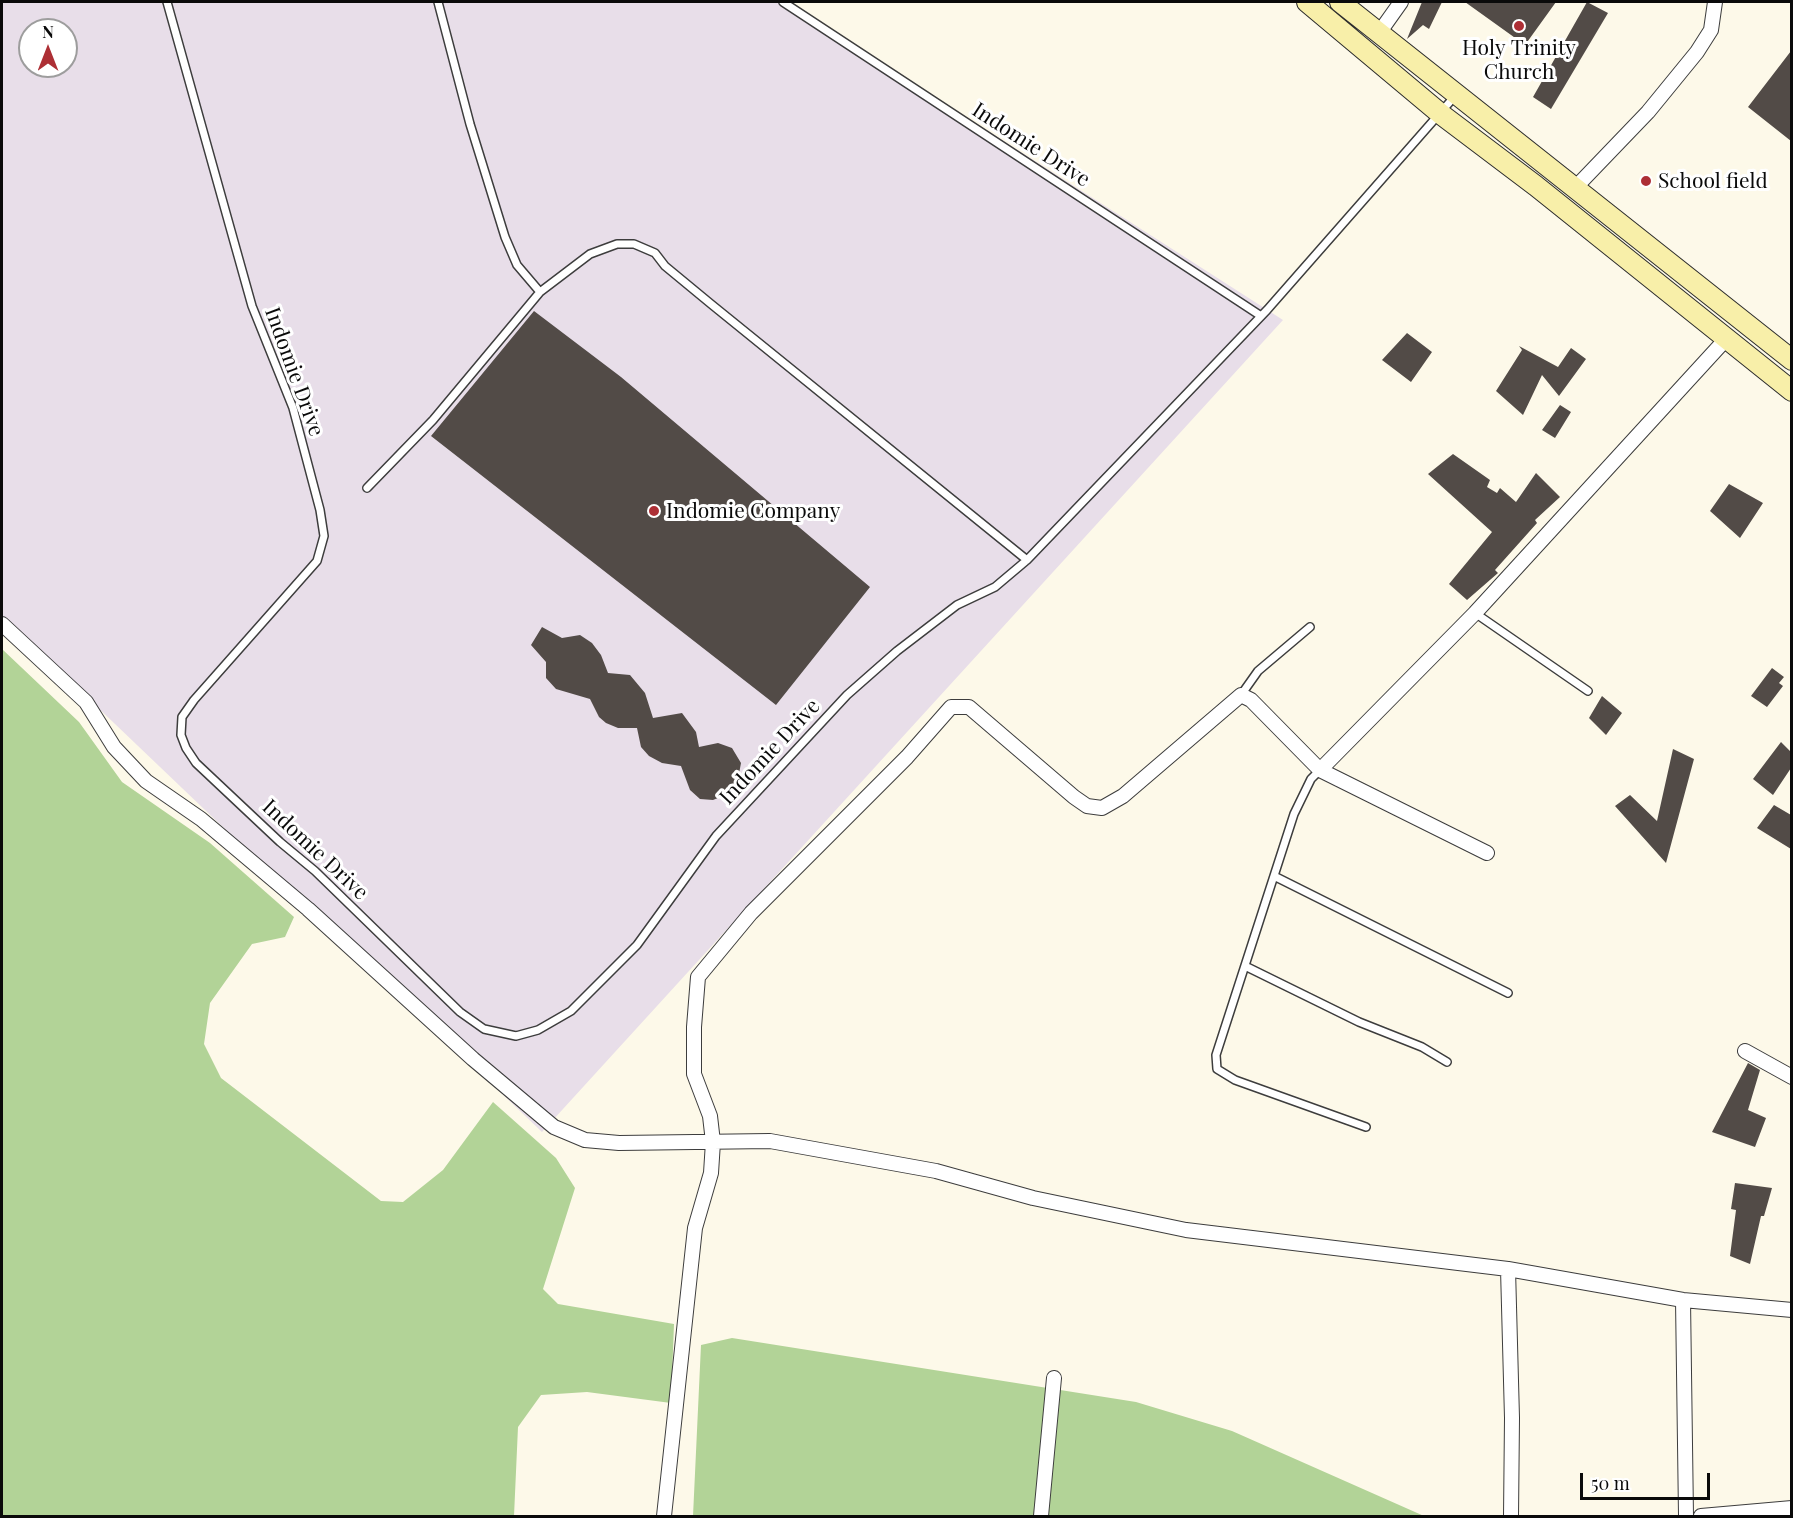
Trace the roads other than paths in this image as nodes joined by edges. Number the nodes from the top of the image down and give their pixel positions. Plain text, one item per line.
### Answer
1 (166, 2) edge
2 (438, 2) edge
3 (783, 2) edge
4 (1307, 2) edge
5 (1340, 2) edge
6 (1401, 2) edge
7 (1715, 2) edge
8 (1379, 33) junction
9 (1456, 96) junction
10 (1442, 115) junction
11 (1575, 188) junction
12 (540, 292) junction
13 (1261, 316) junction
14 (1726, 339) junction
15 (1791, 360) edge
16 (1791, 391) edge
17 (368, 488) dead end
18 (1028, 560) junction
19 (1475, 613) junction
20 (2, 624) edge
21 (1310, 627) dead end
22 (1588, 691) dead end
23 (1241, 695) junction
24 (1320, 770) junction
25 (1487, 853) dead end
26 (1274, 876) junction
27 (1245, 966) junction
28 (1508, 993) dead end
29 (1745, 1051) dead end
30 (1447, 1062) dead end
31 (1791, 1077) edge
32 (1366, 1127) dead end
33 (713, 1142) junction
34 (1508, 1269) junction
35 (1683, 1300) junction
36 (1791, 1310) edge
37 (1054, 1378) dead end
38 (1791, 1508) edge
39 (664, 1516) edge
40 (1041, 1516) edge
41 (1511, 1516) edge
42 (1686, 1516) edge
43 (1701, 1516) edge

1 - 18 lane, Indomie Drive
2 - 12 lane
3 - 13 lane, Indomie Drive
4 - 10 main road
5 - 8 main road
6 - 8 street
7 - 11 street
8 - 9 main road
9 - 10 lane, Indomie Drive
9 - 11 main road
10 - 13 lane, Indomie Drive
10 - 14 main road
11 - 15 main road
12 - 17 lane
12 - 18 lane
13 - 18 lane, Indomie Drive
14 - 16 main road
14 - 19 street
19 - 22 lane
19 - 24 street
20 - 33 street
21 - 23 lane
23 - 24 street
23 - 33 street
24 - 25 street
24 - 26 lane
26 - 27 lane
26 - 28 lane
27 - 30 lane
27 - 32 lane
29 - 31 street
33 - 34 street
33 - 39 street
34 - 35 street
34 - 41 street
35 - 36 street
35 - 42 street
37 - 40 street
38 - 43 street

